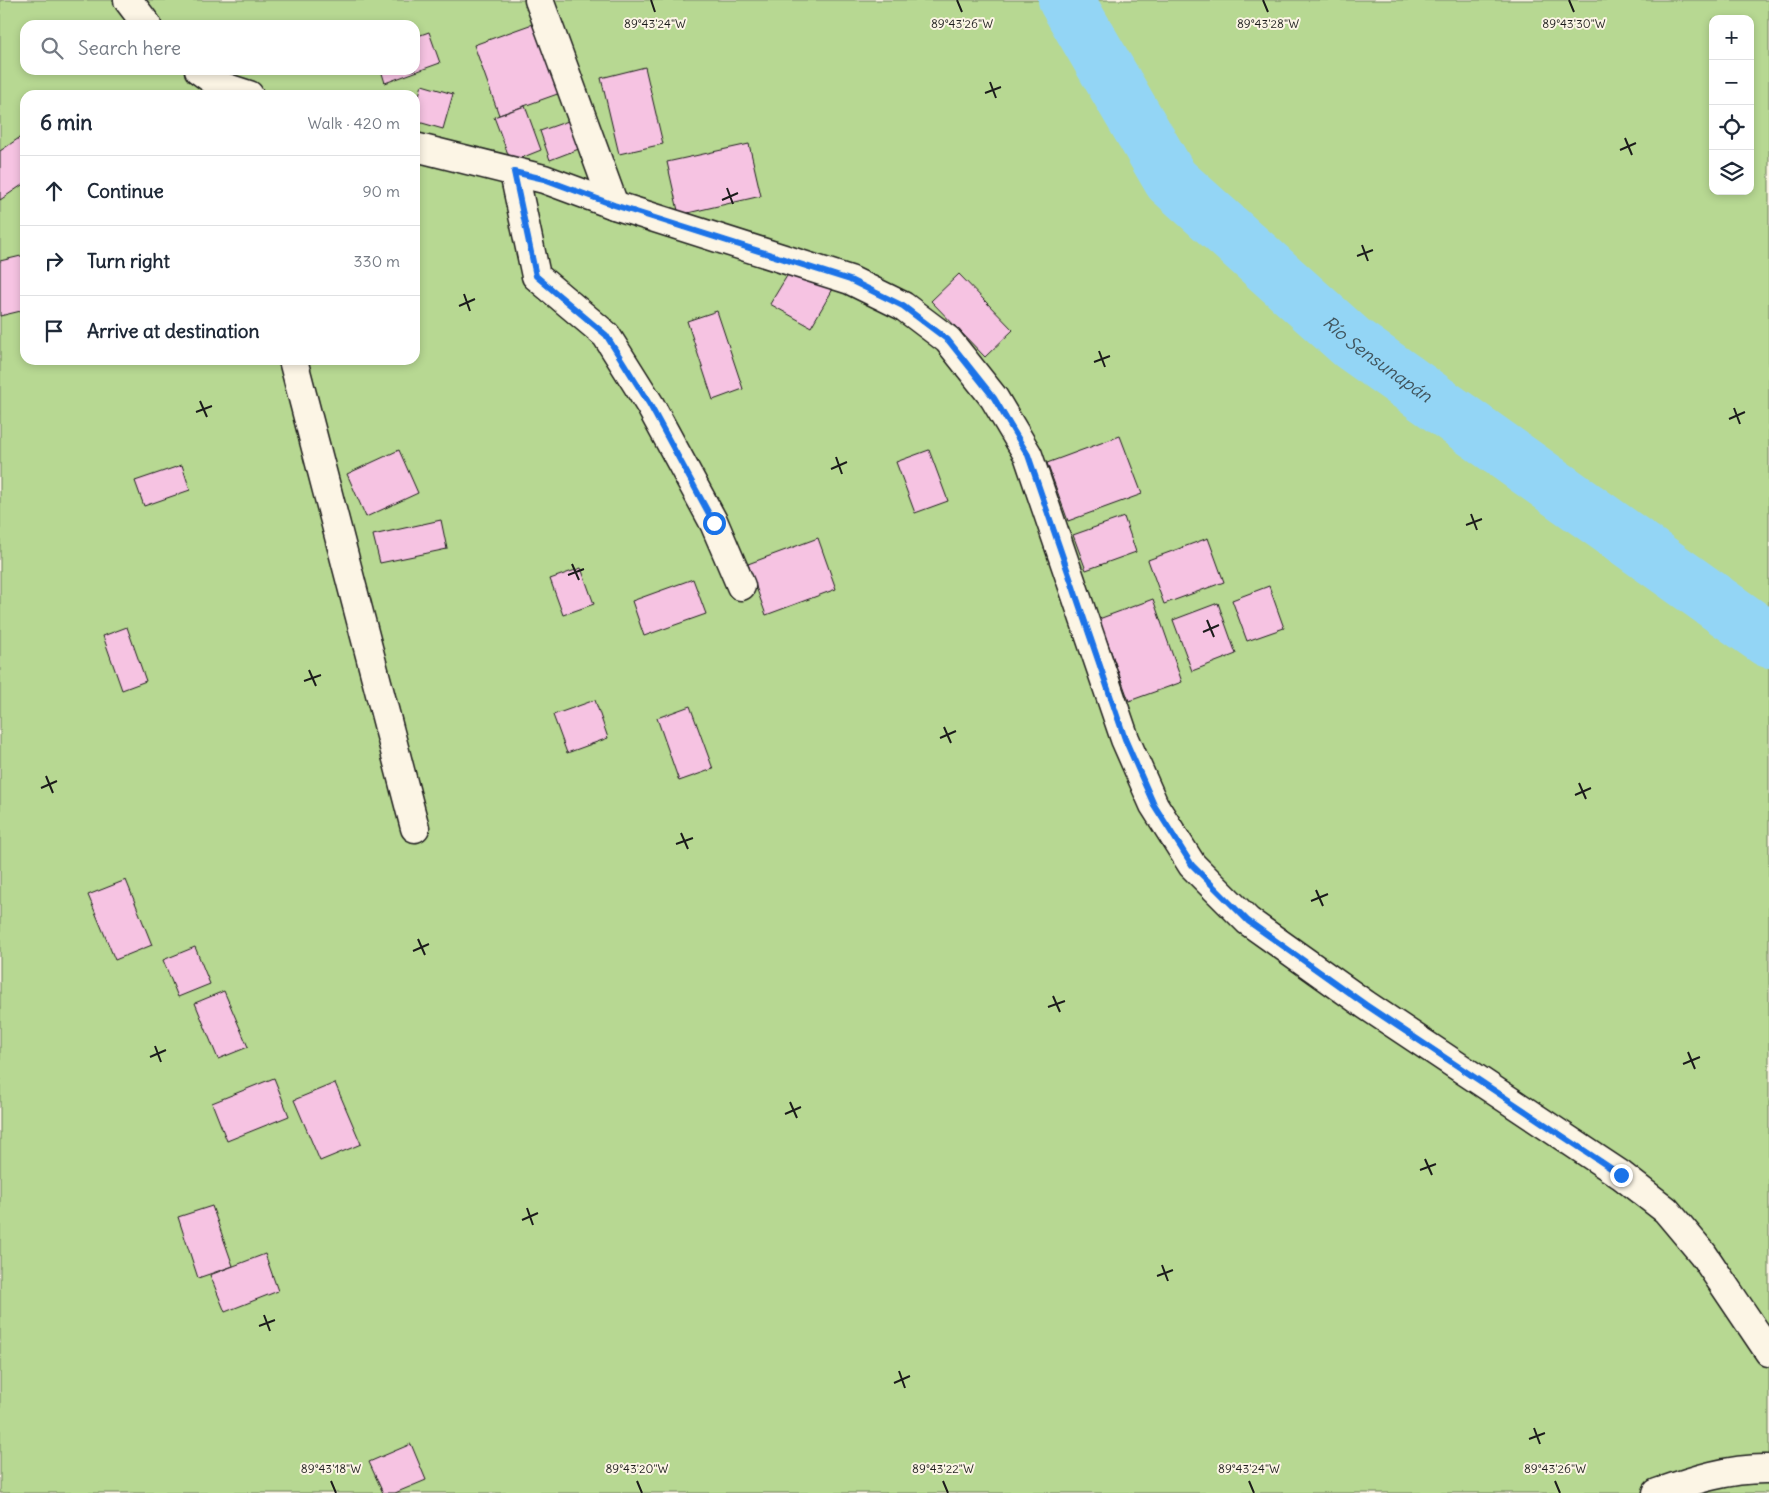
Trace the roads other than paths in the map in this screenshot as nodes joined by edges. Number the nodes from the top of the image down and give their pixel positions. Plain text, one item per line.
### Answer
1 (128, 0) edge
2 (539, 0) edge
3 (143, 20) edge
4 (205, 75) edge
5 (222, 90) edge
6 (420, 148) edge
7 (514, 172) junction
8 (614, 205) junction
9 (294, 365) edge
10 (741, 586) dead end
11 (415, 828) dead end
12 (1769, 1352) edge
13 (1769, 1469) edge
14 (1657, 1493) edge

1 - 3 street
2 - 8 street
4 - 5 street
6 - 7 street
7 - 8 street
7 - 10 street
8 - 12 street
9 - 11 street
13 - 14 street

